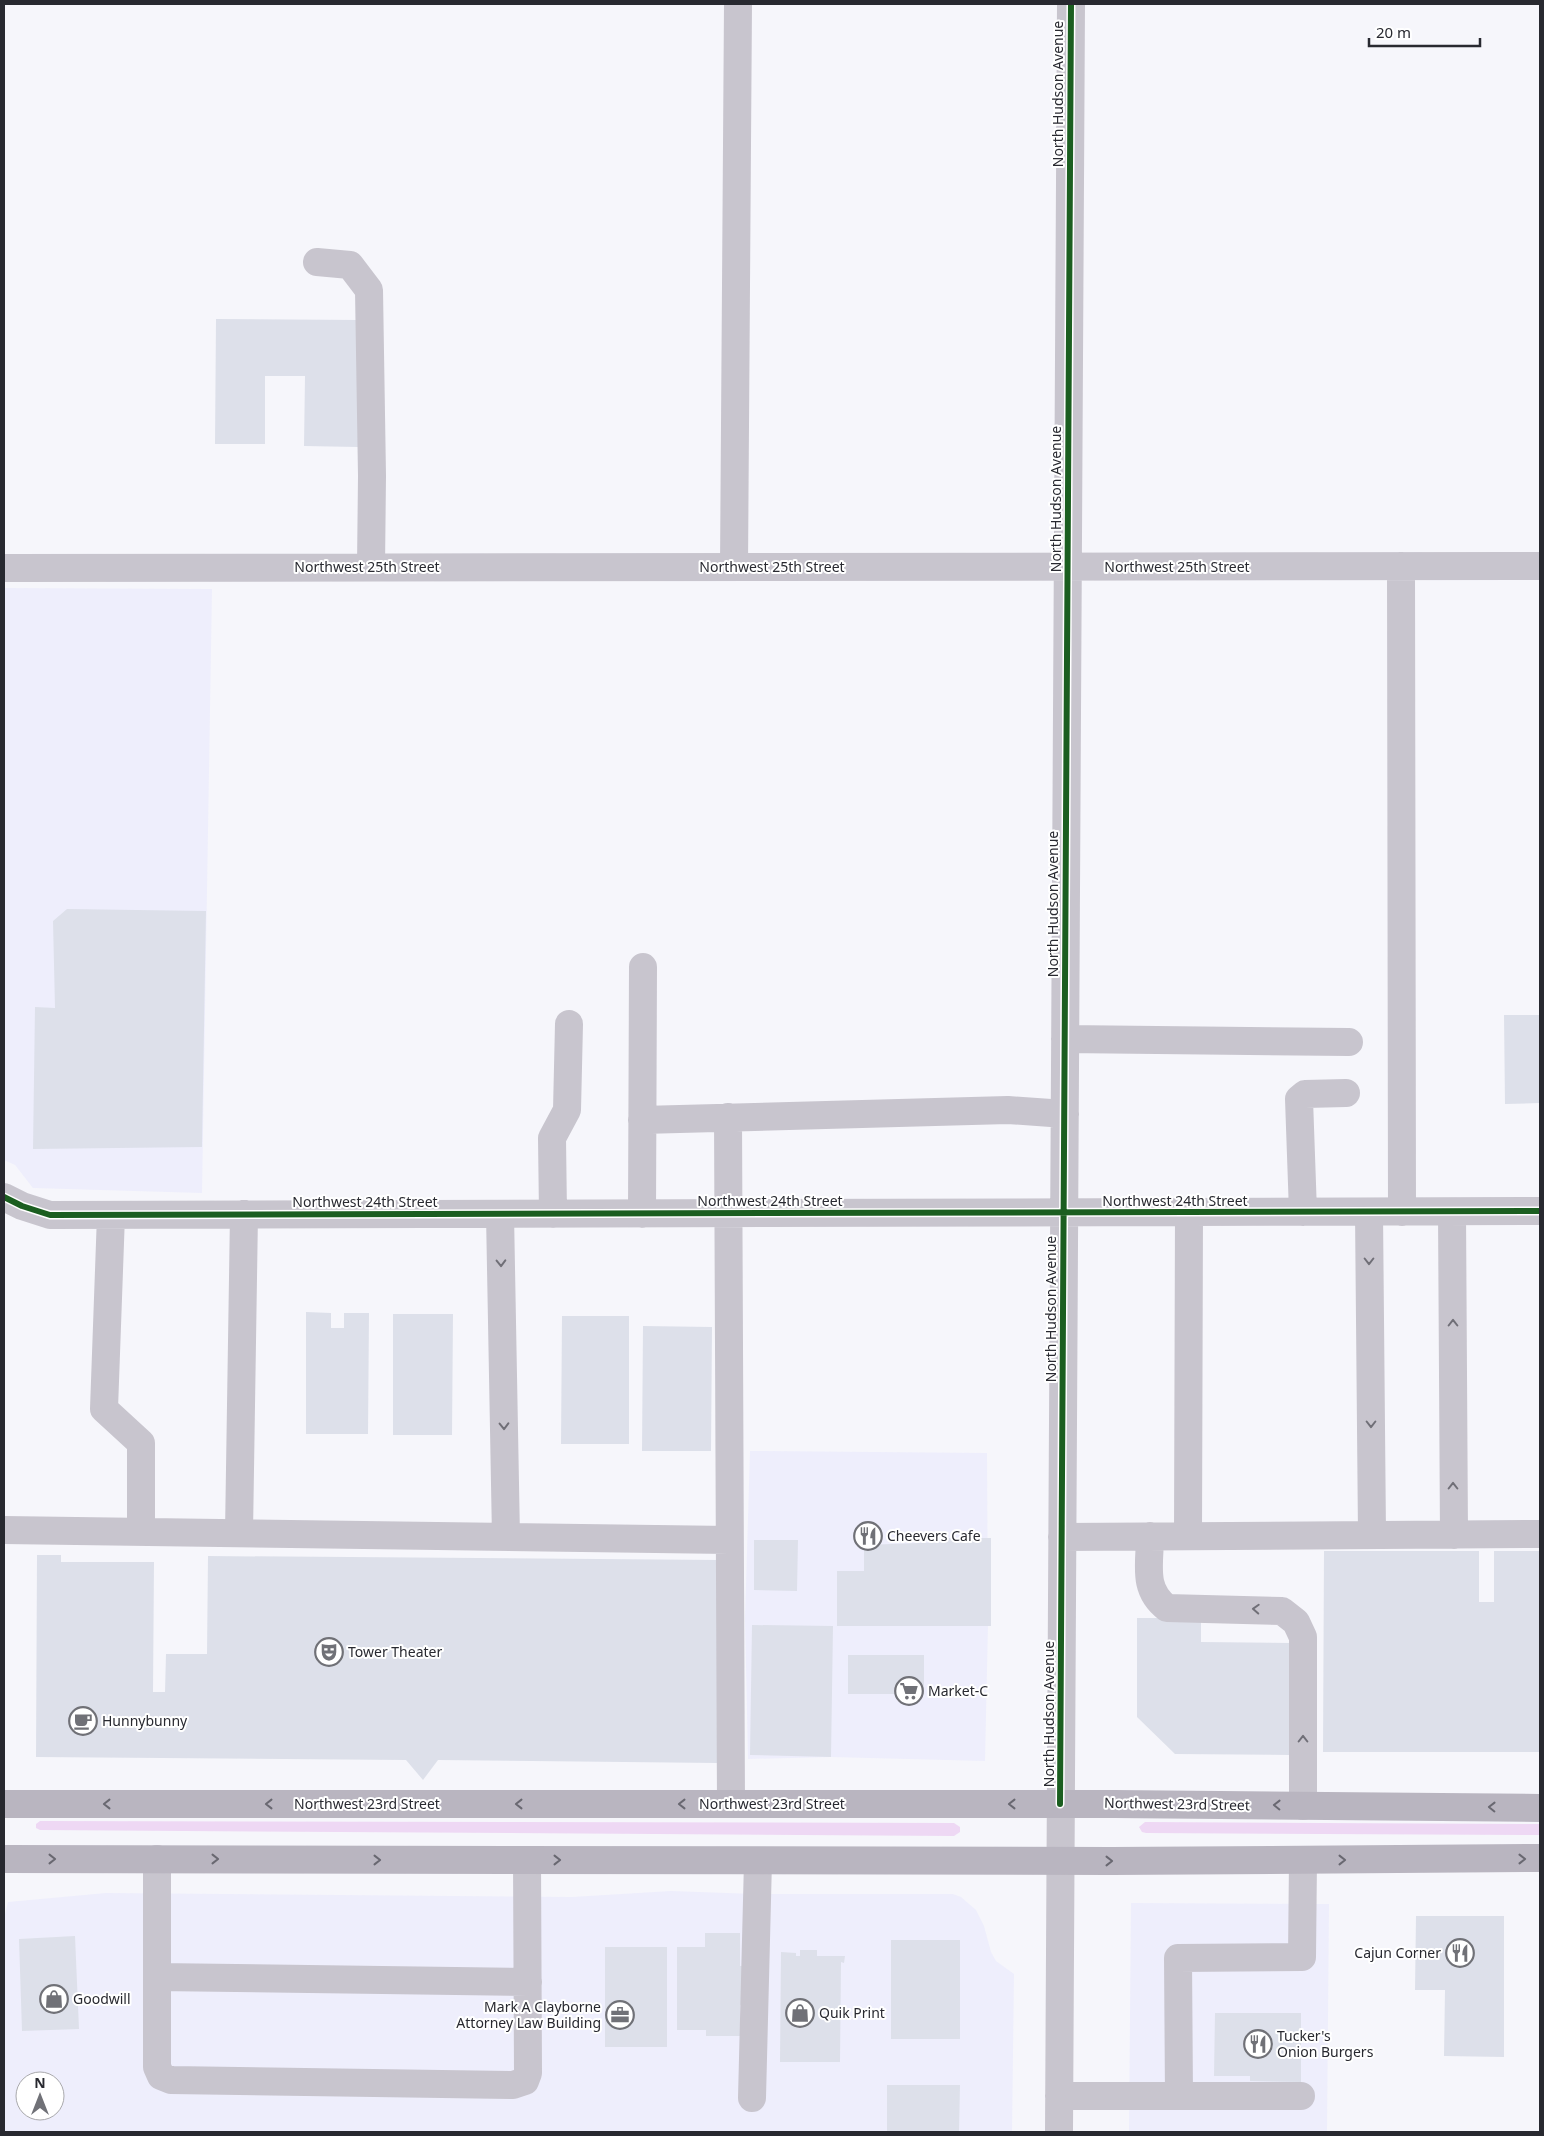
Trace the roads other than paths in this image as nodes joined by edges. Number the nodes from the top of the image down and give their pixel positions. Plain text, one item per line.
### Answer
1 (738, 4) edge
2 (1071, 4) edge
3 (318, 262) dead end
4 (1401, 566) junction
5 (1540, 566) edge
6 (371, 567) junction
7 (734, 567) junction
8 (1068, 567) junction
9 (4, 568) edge
10 (643, 967) dead end
11 (569, 1024) dead end
12 (1065, 1039) junction
13 (1349, 1042) dead end
14 (1346, 1093) dead end
15 (1064, 1114) junction
16 (728, 1117) junction
17 (642, 1120) junction
18 (4, 1197) edge
19 (1540, 1211) edge
20 (1303, 1212) junction
21 (1369, 1212) junction
22 (1402, 1212) junction
23 (1452, 1212) junction
24 (1189, 1213) junction
25 (244, 1214) junction
26 (500, 1214) junction
27 (553, 1214) junction
28 (642, 1214) junction
29 (728, 1214) junction
30 (1064, 1214) junction
31 (111, 1215) junction
32 (4, 1530) edge
33 (142, 1532) junction
34 (239, 1533) junction
35 (1540, 1534) edge
36 (1372, 1535) junction
37 (1454, 1535) junction
38 (506, 1536) junction
39 (1062, 1536) junction
40 (1150, 1536) junction
41 (1188, 1536) junction
42 (729, 1540) junction
43 (4, 1804) edge
44 (731, 1804) junction
45 (1060, 1804) junction
46 (1303, 1806) junction
47 (1540, 1808) edge
48 (1540, 1858) edge
49 (4, 1859) edge
50 (157, 1859) junction
51 (527, 1860) junction
52 (1303, 1860) junction
53 (758, 1861) junction
54 (1060, 1861) junction
55 (157, 1977) junction
56 (528, 1982) junction
57 (1059, 2096) junction
58 (1179, 2096) junction
59 (1301, 2096) dead end
60 (752, 2098) dead end
61 (1059, 2132) edge

1 - 7 street
2 - 8 street, North Hudson Avenue
3 - 6 street
4 - 5 street, Northwest 25th Street
4 - 8 street, Northwest 25th Street
4 - 22 street
6 - 7 street, Northwest 25th Street
6 - 9 street, Northwest 25th Street
7 - 8 street, Northwest 25th Street
8 - 12 street, North Hudson Avenue
10 - 17 street
11 - 27 street
12 - 13 street
12 - 15 street, North Hudson Avenue
14 - 20 street
15 - 16 street
15 - 30 street, North Hudson Avenue
16 - 17 street
16 - 29 street
17 - 28 street
18 - 31 street, Northwest 24th Street
19 - 23 street, Northwest 24th Street
20 - 21 street, Northwest 24th Street
20 - 24 street, Northwest 24th Street
21 - 22 street, Northwest 24th Street
21 -> 36 street
22 - 23 street, Northwest 24th Street
37 -> 23 street
24 - 30 street, Northwest 24th Street
24 - 41 street
25 - 26 street, Northwest 24th Street
25 - 31 street, Northwest 24th Street
25 - 34 street
26 - 27 street, Northwest 24th Street
26 -> 38 street
27 - 28 street, Northwest 24th Street
28 - 29 street, Northwest 24th Street
29 - 30 street, Northwest 24th Street
29 - 42 street
30 - 39 street, North Hudson Avenue
31 - 33 street
32 - 33 street
33 - 34 street
34 - 38 street
35 - 37 street
36 - 37 street
36 - 41 street
38 - 42 street
39 - 40 street
39 - 45 street, North Hudson Avenue
40 - 41 street
46 -> 40 street
42 - 44 street
44 -> 43 main road, Northwest 23rd Street
45 -> 44 main road, Northwest 23rd Street
46 -> 45 main road, Northwest 23rd Street
45 - 54 street, North Hudson Avenue
47 -> 46 main road, Northwest 23rd Street
52 -> 48 main road
49 -> 50 main road
50 -> 51 main road
50 - 55 street
51 -> 53 main road
51 - 56 street
54 -> 52 main road
52 - 58 street
53 - 54 main road
53 - 60 street
54 - 57 street, North Hudson Avenue
55 - 56 street
55 - 56 street
57 - 58 street
57 - 61 street, North Hudson Avenue
58 - 59 street

